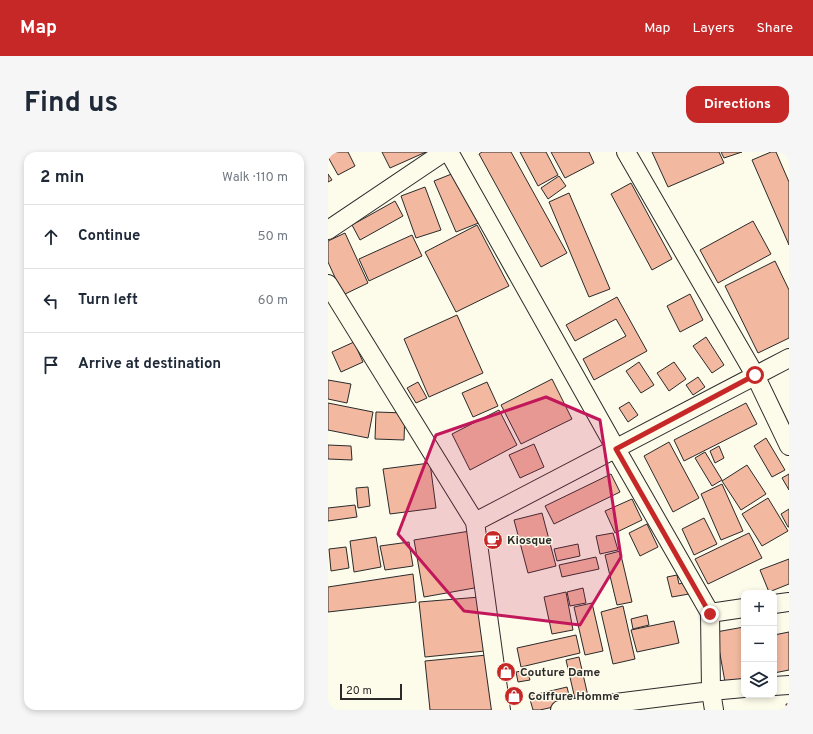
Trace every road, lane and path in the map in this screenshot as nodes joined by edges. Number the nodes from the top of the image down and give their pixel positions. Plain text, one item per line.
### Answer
1 (444, 152) edge
2 (449, 152) edge
3 (626, 152) edge
4 (328, 230) edge
5 (328, 284) edge
6 (789, 358) edge
7 (755, 375) junction
8 (789, 446) edge
9 (616, 449) junction
10 (475, 522) junction
11 (789, 602) edge
12 (777, 604) edge
13 (741, 609) edge
14 (710, 614) junction
15 (789, 685) edge
16 (777, 686) edge
17 (741, 688) edge
18 (711, 691) junction
19 (501, 710) edge
20 (560, 710) edge
21 (714, 710) edge

1 - 4 street
2 - 9 street
3 - 7 street
5 - 10 street
6 - 7 street
7 - 8 street
7 - 9 street
9 - 10 street
9 - 14 street
10 - 19 street
11 - 12 street
13 - 14 street
14 - 18 street
15 - 16 street
17 - 18 street
18 - 20 street
18 - 21 street

